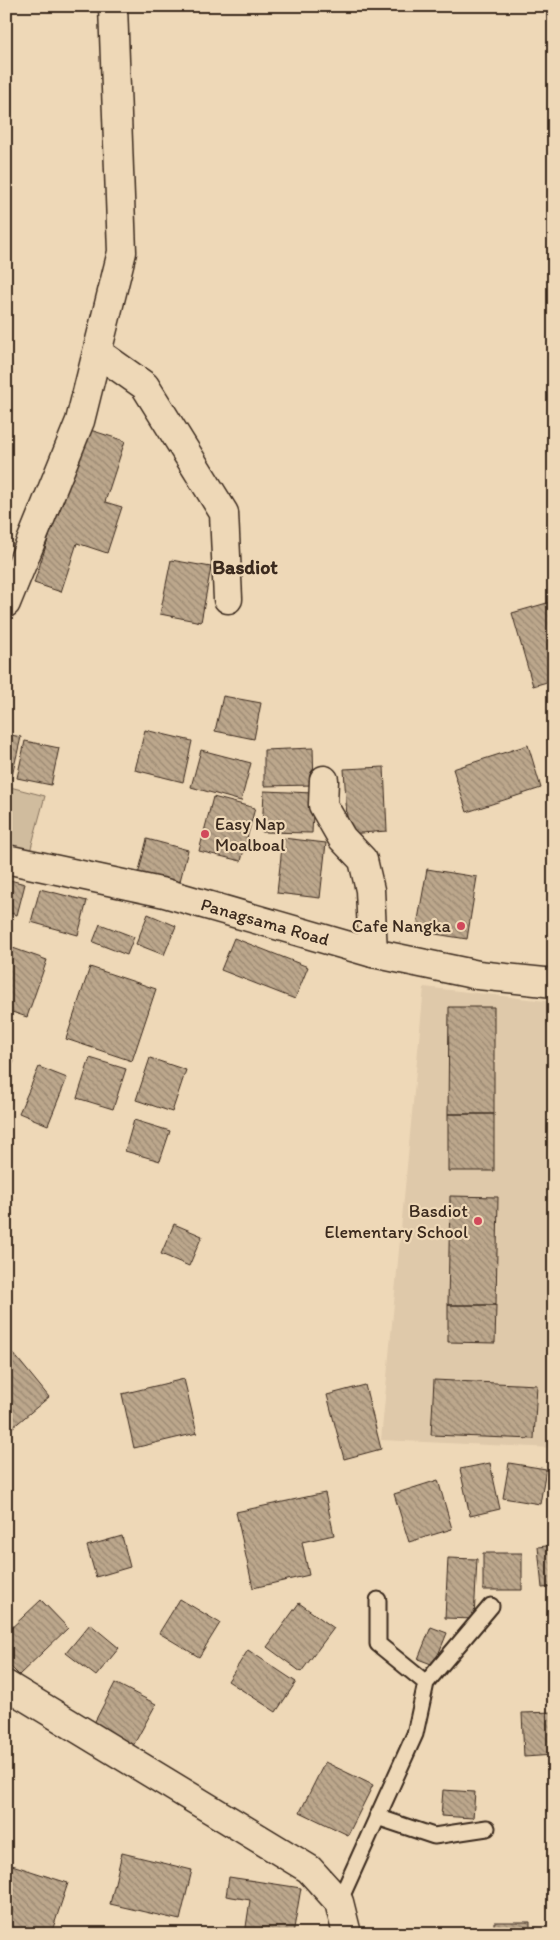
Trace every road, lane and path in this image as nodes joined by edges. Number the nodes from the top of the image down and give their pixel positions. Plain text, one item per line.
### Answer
1 (113, 6) edge
2 (97, 352) junction
3 (228, 599) dead end
4 (6, 603) edge
5 (324, 780) dead end
6 (6, 859) edge
7 (374, 953) junction
8 (554, 983) edge
9 (378, 1600) dead end
10 (490, 1606) dead end
11 (426, 1682) junction
12 (6, 1685) edge
13 (377, 1817) junction
14 (487, 1828) dead end
15 (339, 1902) junction
16 (347, 1934) edge

1 - 2 street
2 - 3 street
2 - 4 street
5 - 7 street
6 - 7 street, Panagsama Road
7 - 8 street, Panagsama Road
9 - 11 lane
10 - 11 lane
11 - 13 lane
12 - 15 street
13 - 14 lane
13 - 15 lane
15 - 16 street

